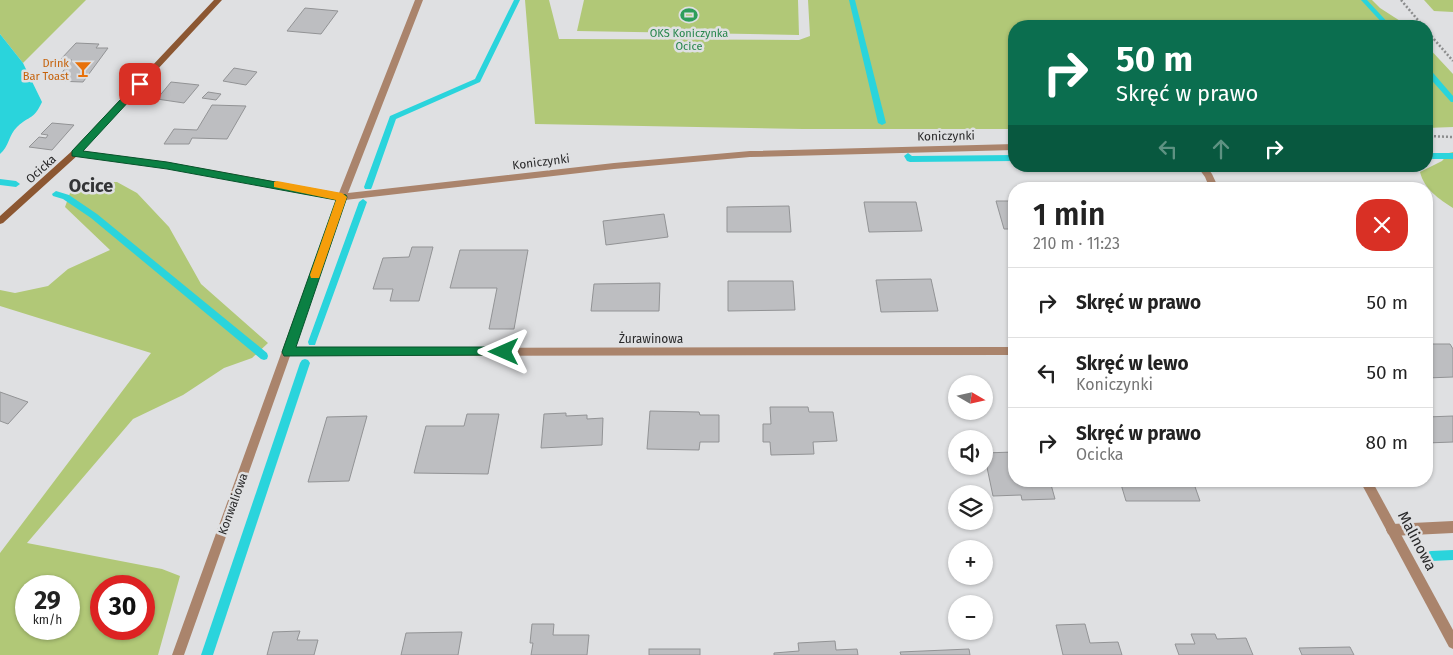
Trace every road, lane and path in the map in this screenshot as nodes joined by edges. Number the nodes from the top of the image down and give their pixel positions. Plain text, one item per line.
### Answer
1 (218, 0) edge
2 (419, 0) edge
3 (1401, 0) edge
4 (1418, 20) edge
5 (1433, 38) edge
6 (1453, 61) edge
7 (1433, 136) edge
8 (1453, 137) edge
9 (1008, 147) edge
10 (75, 153) junction
11 (342, 197) junction
12 (0, 222) edge
13 (1008, 351) edge
14 (288, 352) junction
15 (1369, 487) edge
16 (1453, 527) edge
17 (1392, 530) junction
18 (1453, 643) edge
19 (178, 655) edge

1 - 10 street, Ocicka
2 - 11 street, Konwaliowa
3 - 4 path
5 - 6 path
7 - 8 path
9 - 11 street, Koniczynki
10 - 11 street, Koniczynki
10 - 12 street, Ocicka
11 - 14 street, Konwaliowa
13 - 14 street, Żurawinowa
14 - 19 street, Konwaliowa
15 - 17 street, Malinowa
16 - 17 street
17 - 18 street, Malinowa

